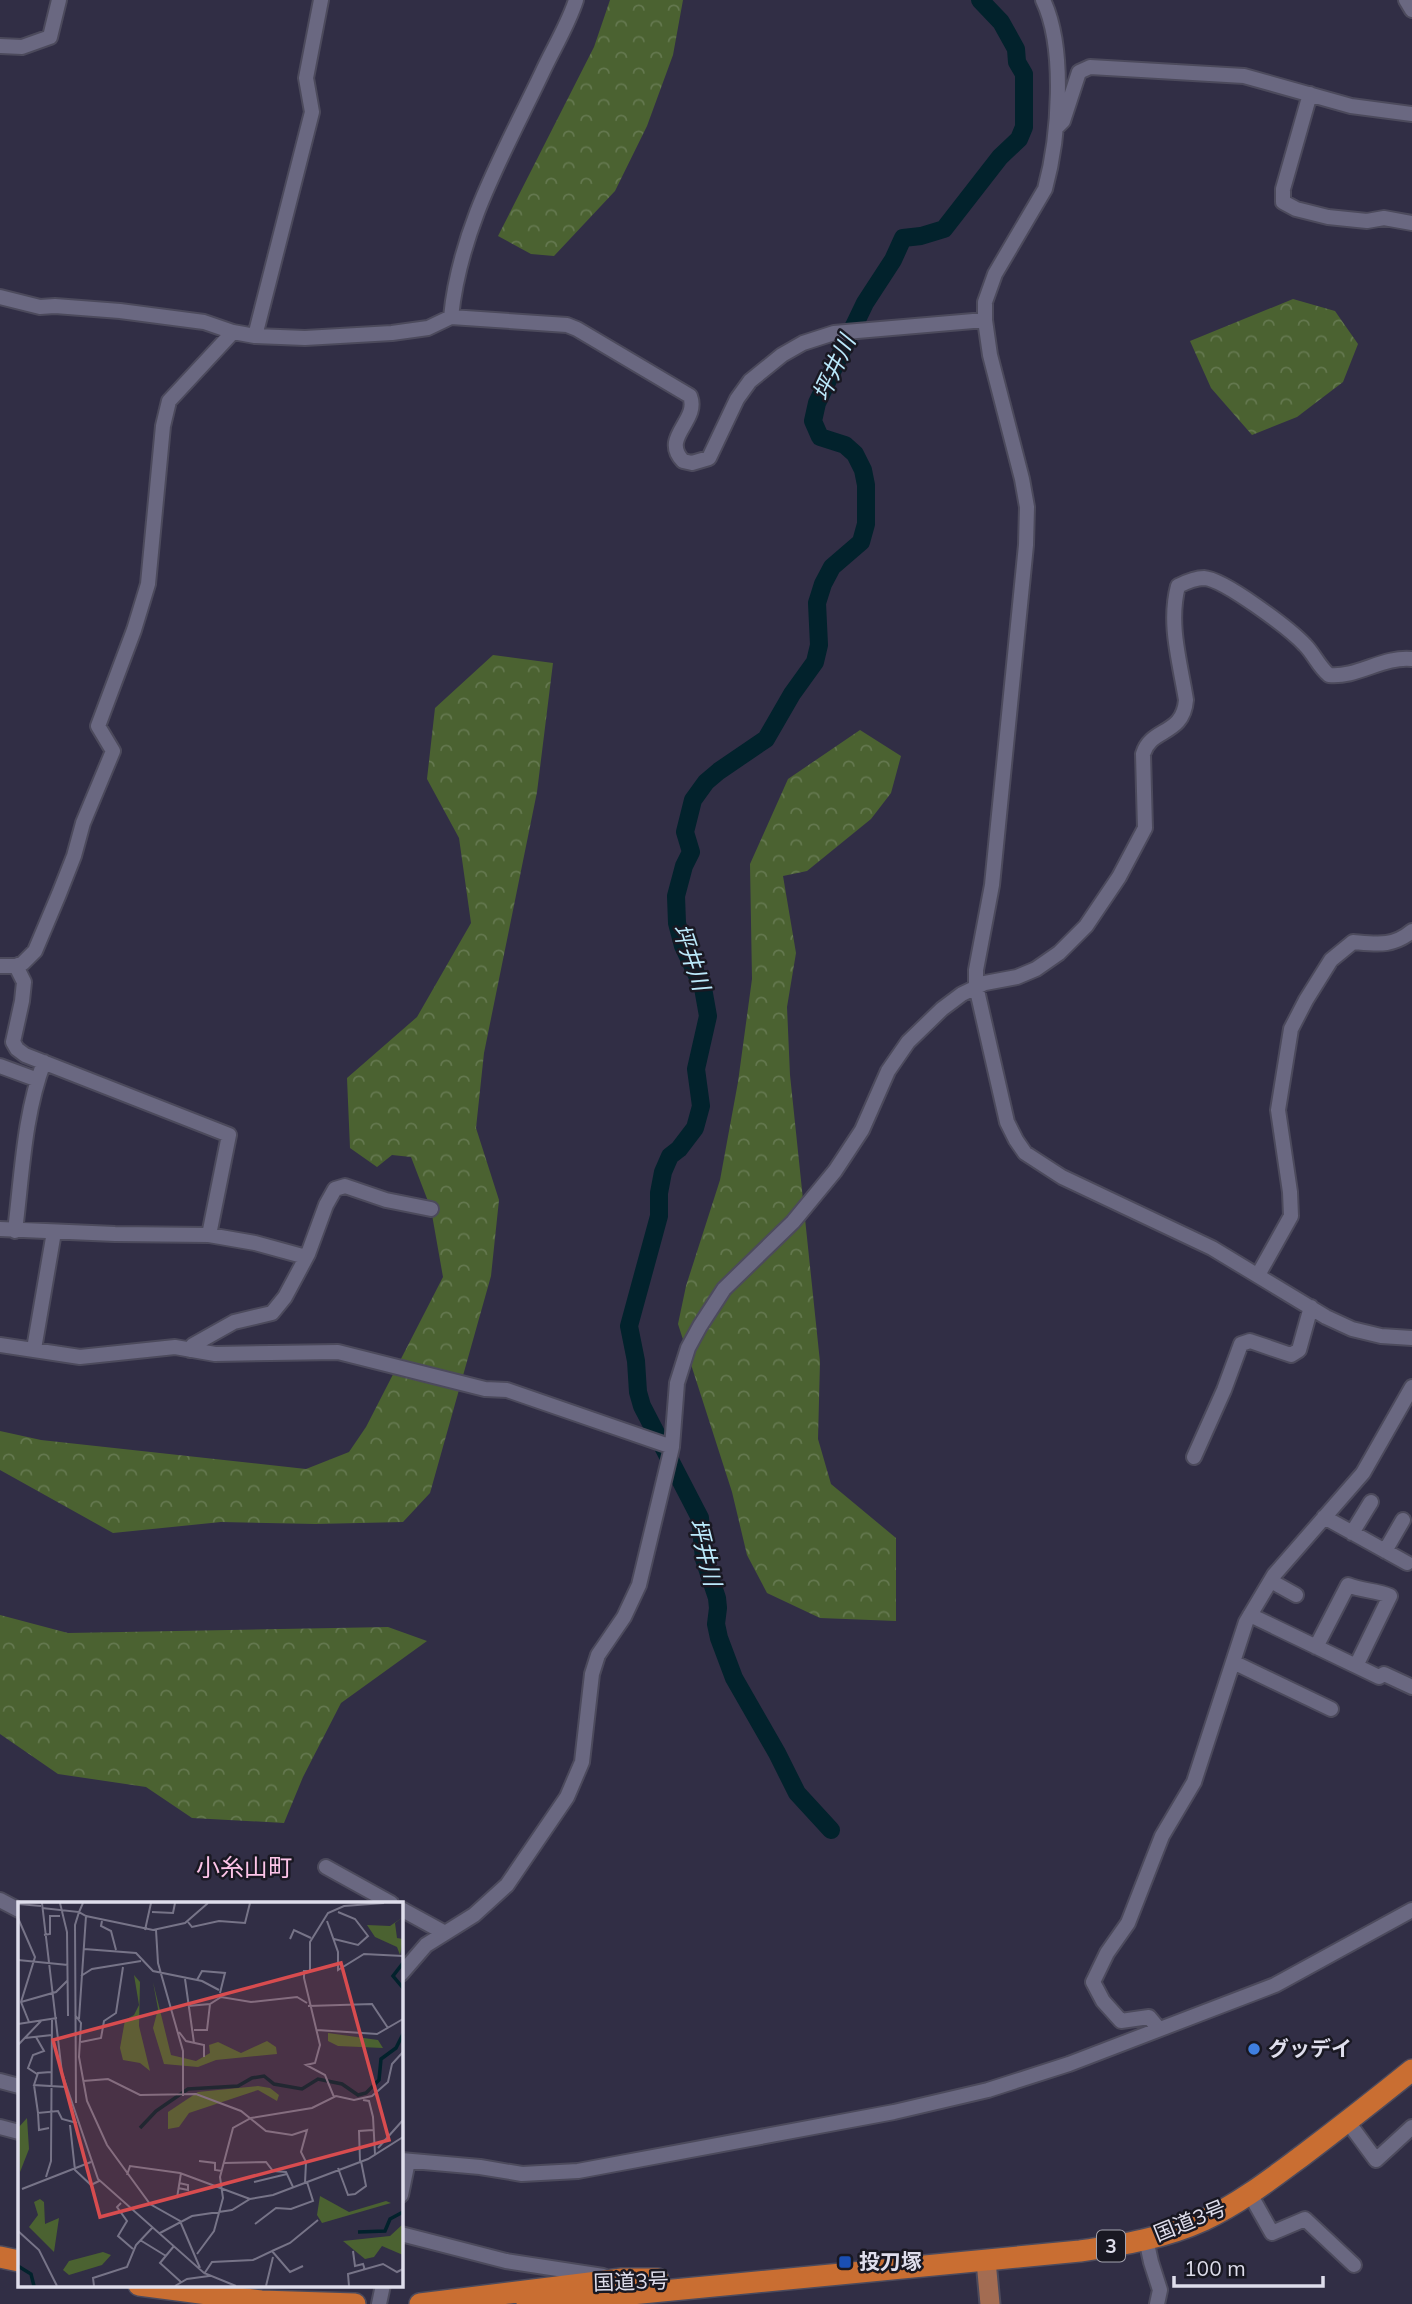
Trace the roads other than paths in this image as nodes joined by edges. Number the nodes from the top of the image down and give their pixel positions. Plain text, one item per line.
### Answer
1 (59, 0) edge
2 (321, 0) edge
3 (576, 0) edge
4 (1043, 0) edge
5 (1406, 0) edge
6 (1412, 10) edge
7 (0, 46) edge
8 (1310, 94) junction
9 (1412, 114) edge
10 (1054, 128) junction
11 (1412, 223) edge
12 (0, 297) edge
13 (451, 317) junction
14 (985, 320) junction
15 (233, 332) junction
16 (256, 336) junction
17 (1412, 659) edge
18 (1412, 931) edge
19 (0, 966) edge
20 (16, 966) junction
21 (976, 986) junction
22 (44, 1062) junction
23 (0, 1066) edge
24 (38, 1080) junction
25 (431, 1209) dead end
26 (7, 1230) edge
27 (54, 1232) junction
28 (209, 1235) junction
29 (306, 1257) junction
30 (1258, 1275) junction
31 (1311, 1307) junction
32 (1412, 1338) edge
33 (0, 1345) edge
34 (34, 1349) junction
35 (190, 1350) junction
36 (1412, 1387) edge
37 (672, 1447) junction
38 (1194, 1457) dead end
39 (1371, 1502) dead end
40 (1324, 1517) junction
41 (1403, 1520) dead end
42 (1352, 1533) junction
43 (1385, 1551) junction
44 (1407, 1563) dead end
45 (1270, 1581) junction
46 (1296, 1595) dead end
47 (1250, 1615) junction
48 (1316, 1647) junction
49 (1233, 1662) junction
50 (1356, 1666) junction
51 (1412, 1687) edge
52 (1331, 1709) dead end
53 (326, 1867) dead end
54 (0, 1900) edge
55 (389, 1902) edge
56 (18, 1909) edge
57 (402, 1910) edge
58 (1412, 1910) edge
59 (445, 1933) junction
60 (402, 1973) edge
61 (1166, 2026) junction
62 (1412, 2070) edge
63 (0, 2081) edge
64 (18, 2086) edge
65 (1348, 2122) junction
66 (0, 2127) edge
67 (1412, 2127) edge
68 (18, 2132) edge
69 (405, 2161) edge
70 (402, 2186) edge
71 (1250, 2194) junction
72 (402, 2234) edge
73 (1146, 2239) junction
74 (0, 2257) edge
75 (18, 2261) edge
76 (506, 2261) junction
77 (986, 2261) junction
78 (1354, 2265) dead end
79 (622, 2279) junction
80 (758, 2281) junction
81 (147, 2286) edge
82 (383, 2286) edge
83 (568, 2286) junction
84 (603, 2296) junction
85 (669, 2297) edge
86 (355, 2304) edge
87 (379, 2304) edge
88 (420, 2304) edge
89 (527, 2304) edge
90 (990, 2304) edge
91 (1157, 2304) edge

1 - 7 street
2 - 16 street
3 - 13 street
4 - 10 street
5 - 6 street
8 - 9 street
8 - 10 street
8 - 11 street
10 - 14 street
12 - 15 street
13 - 14 street
13 - 16 street
14 - 21 street
15 - 16 street
15 - 20 street
17 - 21 street
18 - 30 street
19 - 20 street
20 - 22 street
21 - 30 street
21 - 37 street
22 - 24 street
22 - 28 street
23 - 24 street
24 - 26 street
25 - 29 street
26 - 27 street
27 - 28 street
27 - 34 street
28 - 29 street
29 - 35 street
30 - 31 street
31 - 32 street
31 - 38 street
33 - 34 street
34 - 35 street
35 - 37 street
36 - 40 street
37 - 59 street
39 - 42 street
40 - 42 street
40 - 45 street
41 - 43 street
42 - 43 street
43 - 44 street
45 - 46 street
45 - 47 street
47 - 48 street
47 - 49 street
48 - 50 street
48 - 50 street
49 - 52 street
49 - 61 street
50 - 51 street
53 - 55 street
54 - 56 street
57 - 59 street
58 - 61 street
59 - 60 street
61 - 69 street
62 - 65 highway, 国道3号 / 3
63 - 64 street
65 - 67 street
65 - 71 highway, 国道3号 / 3
66 - 68 street
69 - 70 street
71 - 73 highway, 国道3号 / 3
71 - 78 street
72 - 76 street
73 - 77 highway, 国道3号 / 3
73 - 91 street
74 - 75 highway
76 - 79 street
76 - 83 street
77 - 80 highway, 国道3号 / 3
77 - 90 main road
79 - 80 highway, 国道3号 / 3
79 - 83 highway, 国道3号 / 3
80 - 85 highway, 国道3号 / 3
81 - 86 highway
82 - 87 street
83 - 84 street
83 - 88 highway, 国道3号 / 3
84 - 85 highway, 国道3号 / 3
84 - 89 highway, 国道3号 / 3

